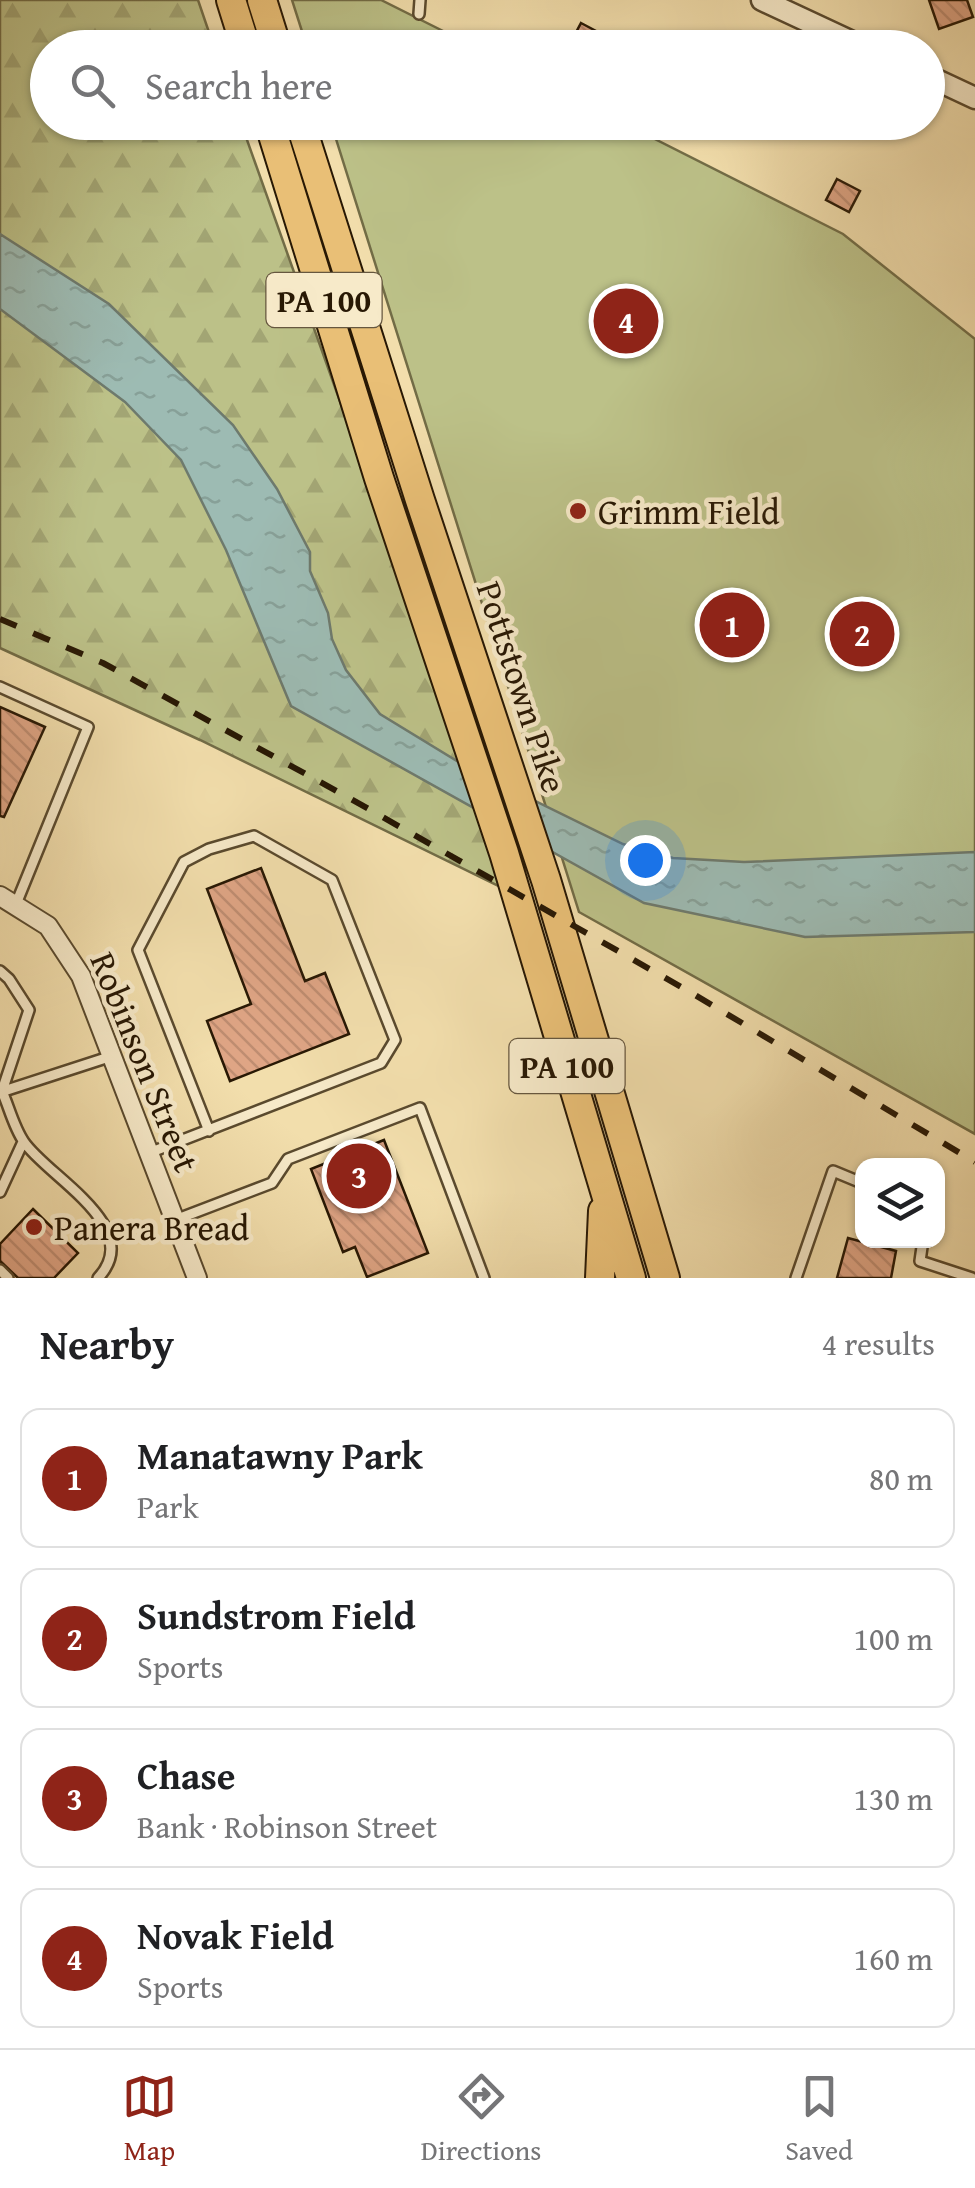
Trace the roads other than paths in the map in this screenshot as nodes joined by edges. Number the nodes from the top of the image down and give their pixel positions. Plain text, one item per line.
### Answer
1 (231, 0) edge
2 (262, 0) edge
3 (420, 0) edge
4 (762, 0) edge
5 (419, 14) dead end
6 (240, 30) edge
7 (271, 30) edge
8 (827, 30) edge
9 (945, 84) edge
10 (975, 98) edge
11 (275, 140) edge
12 (306, 140) edge
13 (0, 687) edge
14 (8, 900) edge
15 (0, 971) edge
16 (112, 1056) junction
17 (1, 1093) edge
18 (210, 1130) junction
19 (23, 1142) junction
20 (149, 1153) junction
21 (855, 1181) edge
22 (604, 1190) junction
23 (0, 1192) edge
24 (175, 1220) junction
25 (922, 1248) edge
26 (0, 1270) edge
27 (8, 1278) edge
28 (98, 1278) edge
29 (197, 1278) edge
30 (484, 1278) edge
31 (600, 1278) edge
32 (631, 1278) edge
33 (665, 1278) edge
34 (796, 1278) edge
35 (972, 1278) edge

1 - 6 highway
2 - 7 highway
3 - 5 lane
4 - 8 street
9 - 10 street
11 - 22 highway, Pottstown Pike / PA 100
12 - 33 highway, Pottstown Pike / PA 100
13 - 14 lane
14 - 16 street, Robinson Street
15 - 17 lane
16 - 17 lane
16 - 20 street, Robinson Street
17 - 19 lane
18 - 18 lane
18 - 20 lane
19 - 23 lane
19 - 28 lane
20 - 24 street, Robinson Street
21 - 34 lane
22 - 31 highway
22 - 32 highway, Pottstown Pike / PA 100
24 - 29 street, Robinson Street
24 - 30 lane
25 - 35 lane
26 - 27 lane

